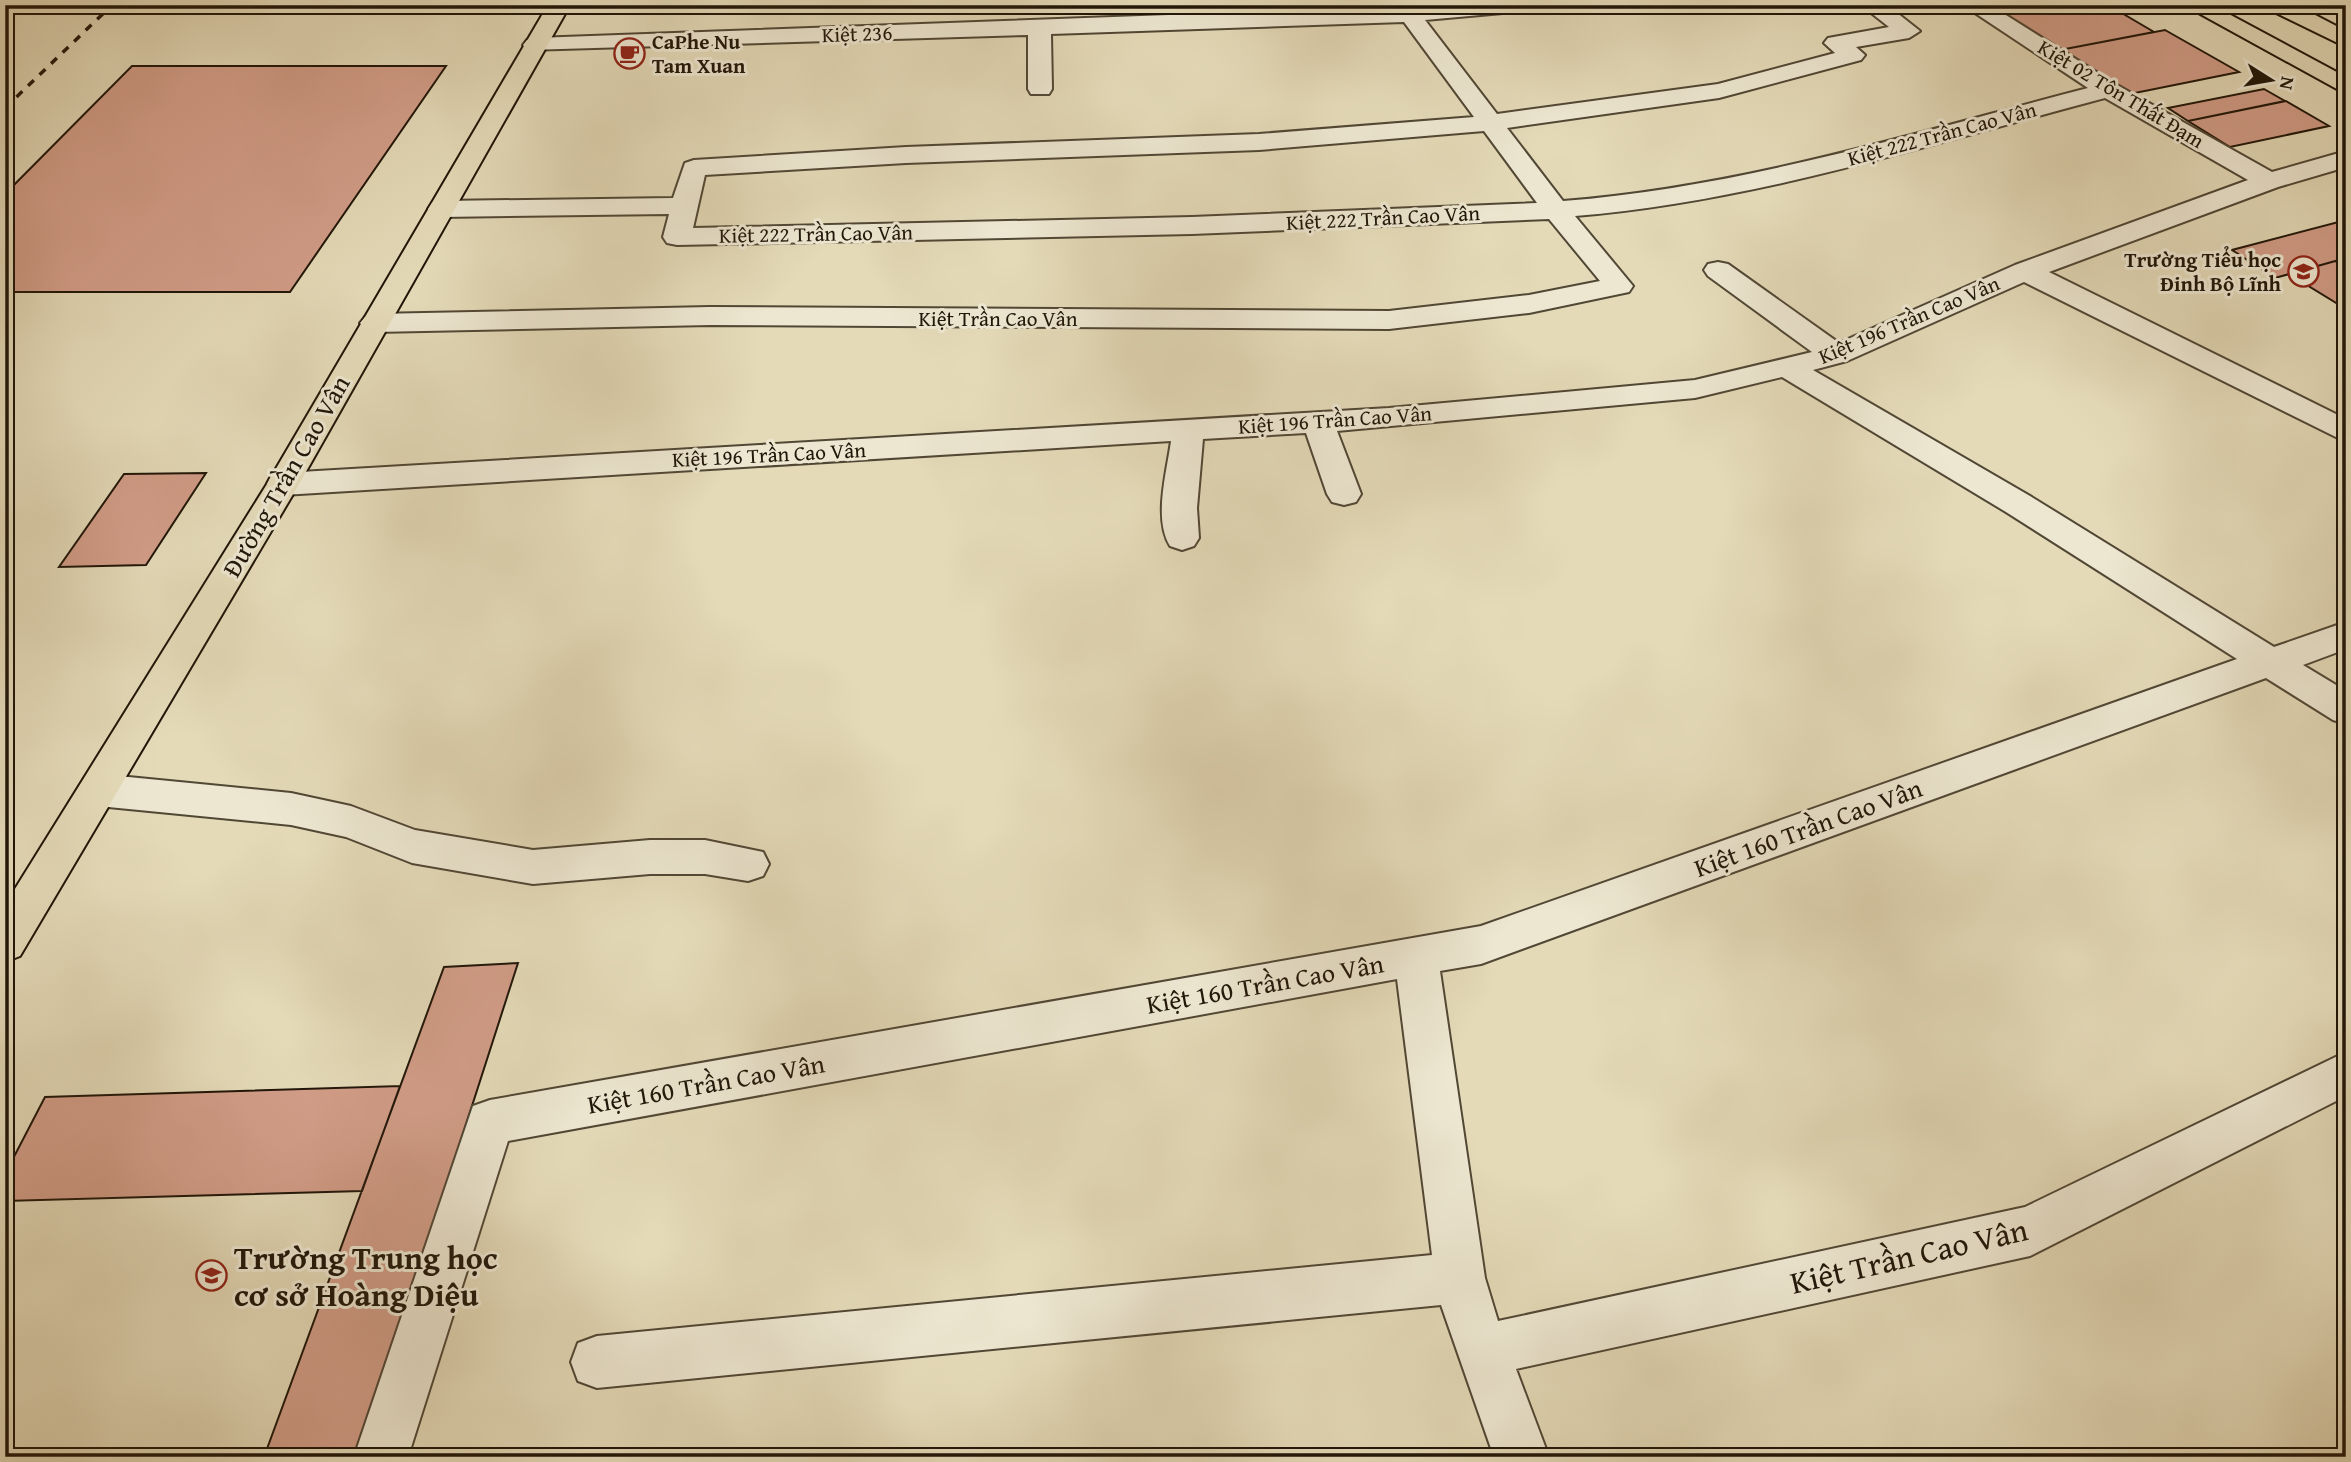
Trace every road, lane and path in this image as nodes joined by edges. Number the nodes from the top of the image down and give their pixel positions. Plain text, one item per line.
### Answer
1 (559, 5) edge
2 (1514, 5) edge
3 (1872, 5) edge
4 (1974, 5) edge
5 (2195, 5) edge
6 (2278, 5) edge
7 (1306, 12) edge
8 (1410, 15) junction
9 (1039, 28) junction
10 (2346, 40) edge
11 (535, 45) junction
12 (2346, 87) edge
13 (1040, 89) dead end
14 (2108, 90) junction
15 (1489, 123) junction
16 (2346, 159) edge
17 (2269, 181) junction
18 (684, 206) junction
19 (441, 209) junction
20 (1555, 209) junction
21 (1718, 270) dead end
22 (2025, 271) junction
23 (375, 323) junction
24 (1836, 355) junction
25 (1787, 367) junction
26 (1318, 422) junction
27 (1188, 430) junction
28 (2346, 432) edge
29 (283, 484) junction
30 (1344, 494) dead end
31 (1182, 538) dead end
32 (2346, 635) edge
33 (2267, 663) junction
34 (2346, 710) edge
35 (98, 790) junction
36 (748, 864) dead end
37 (5, 943) edge
38 (1416, 957) junction
39 (2346, 1073) edge
40 (1460, 1278) junction
41 (1485, 1350) junction
42 (597, 1362) dead end
43 (381, 1457) edge
44 (1522, 1457) edge

1 - 11 main road, Đường Trần Cao Vân
2 - 8 street, Kiệt 236
3 - 15 street, Kiệt 222 Trần Cao Vân
4 - 14 street, Kiệt 02 Tôn Thất Đạm
5 - 12 main road
6 - 10 main road
7 - 8 street, Kiệt 236
7 - 9 street, Kiệt 236
8 - 15 street
9 - 11 street, Kiệt 236
9 - 13 street
11 - 19 main road, Đường Trần Cao Vân
14 - 17 street, Kiệt 02 Tôn Thất Đạm
14 - 20 street, Kiệt 222 Trần Cao Vân
15 - 18 street, Kiệt 222 Trần Cao Vân
15 - 20 street
16 - 17 street, Kiệt 196 Trần Cao Vân
17 - 22 street, Kiệt 196 Trần Cao Vân
18 - 19 street, Kiệt 222 Trần Cao Vân
18 - 20 street, Kiệt 222 Trần Cao Vân
19 - 23 main road, Đường Trần Cao Vân
20 - 23 street, Kiệt Trần Cao Vân
21 - 24 street
22 - 24 street, Kiệt 196 Trần Cao Vân
22 - 28 street
23 - 29 main road, Đường Trần Cao Vân
24 - 25 street, Kiệt 196 Trần Cao Vân
25 - 26 street, Kiệt 196 Trần Cao Vân
25 - 33 street
26 - 27 street, Kiệt 196 Trần Cao Vân
26 - 30 street
27 - 29 street, Kiệt 196 Trần Cao Vân
27 - 31 street
29 - 35 main road, Đường Trần Cao Vân
32 - 33 street, Kiệt 160 Trần Cao Vân
33 - 34 street
33 - 38 street, Kiệt 160 Trần Cao Vân
35 - 36 street
35 - 37 main road, Đường Trần Cao Vân
38 - 40 street
38 - 43 street, Kiệt 160 Trần Cao Vân
39 - 41 street, Kiệt Trần Cao Vân
40 - 41 street
40 - 42 street
41 - 44 street

